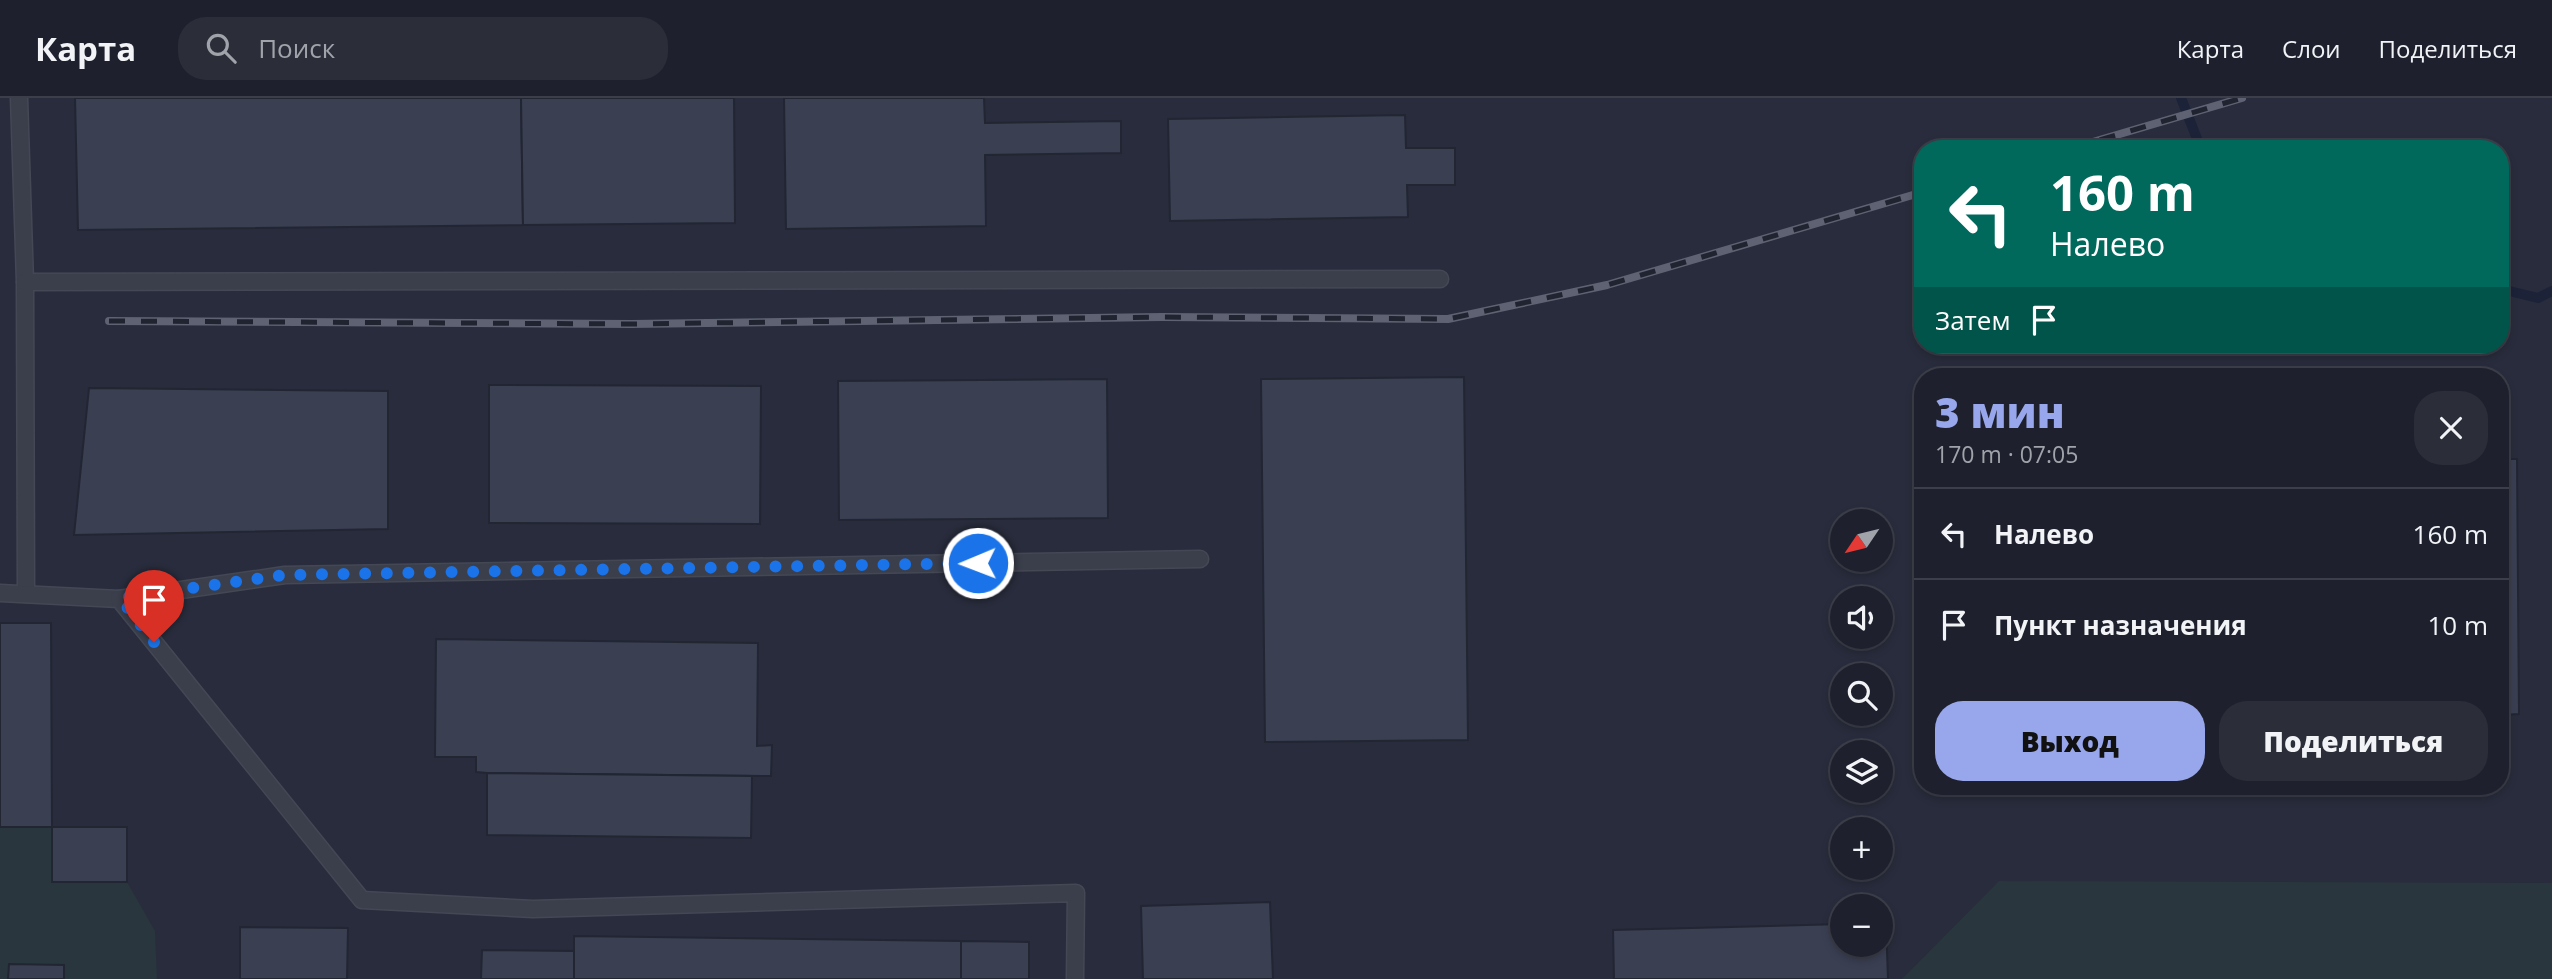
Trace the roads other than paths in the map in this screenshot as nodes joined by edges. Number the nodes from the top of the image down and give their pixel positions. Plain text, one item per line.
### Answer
1 (19, 98) edge
2 (1440, 279) dead end
3 (25, 282) junction
4 (1200, 559) dead end
5 (0, 593) edge
6 (26, 594) junction
7 (120, 598) junction
8 (1075, 979) edge

1 - 3 lane
2 - 3 lane
3 - 6 lane
4 - 7 lane
5 - 6 lane
6 - 7 lane
7 - 8 lane

